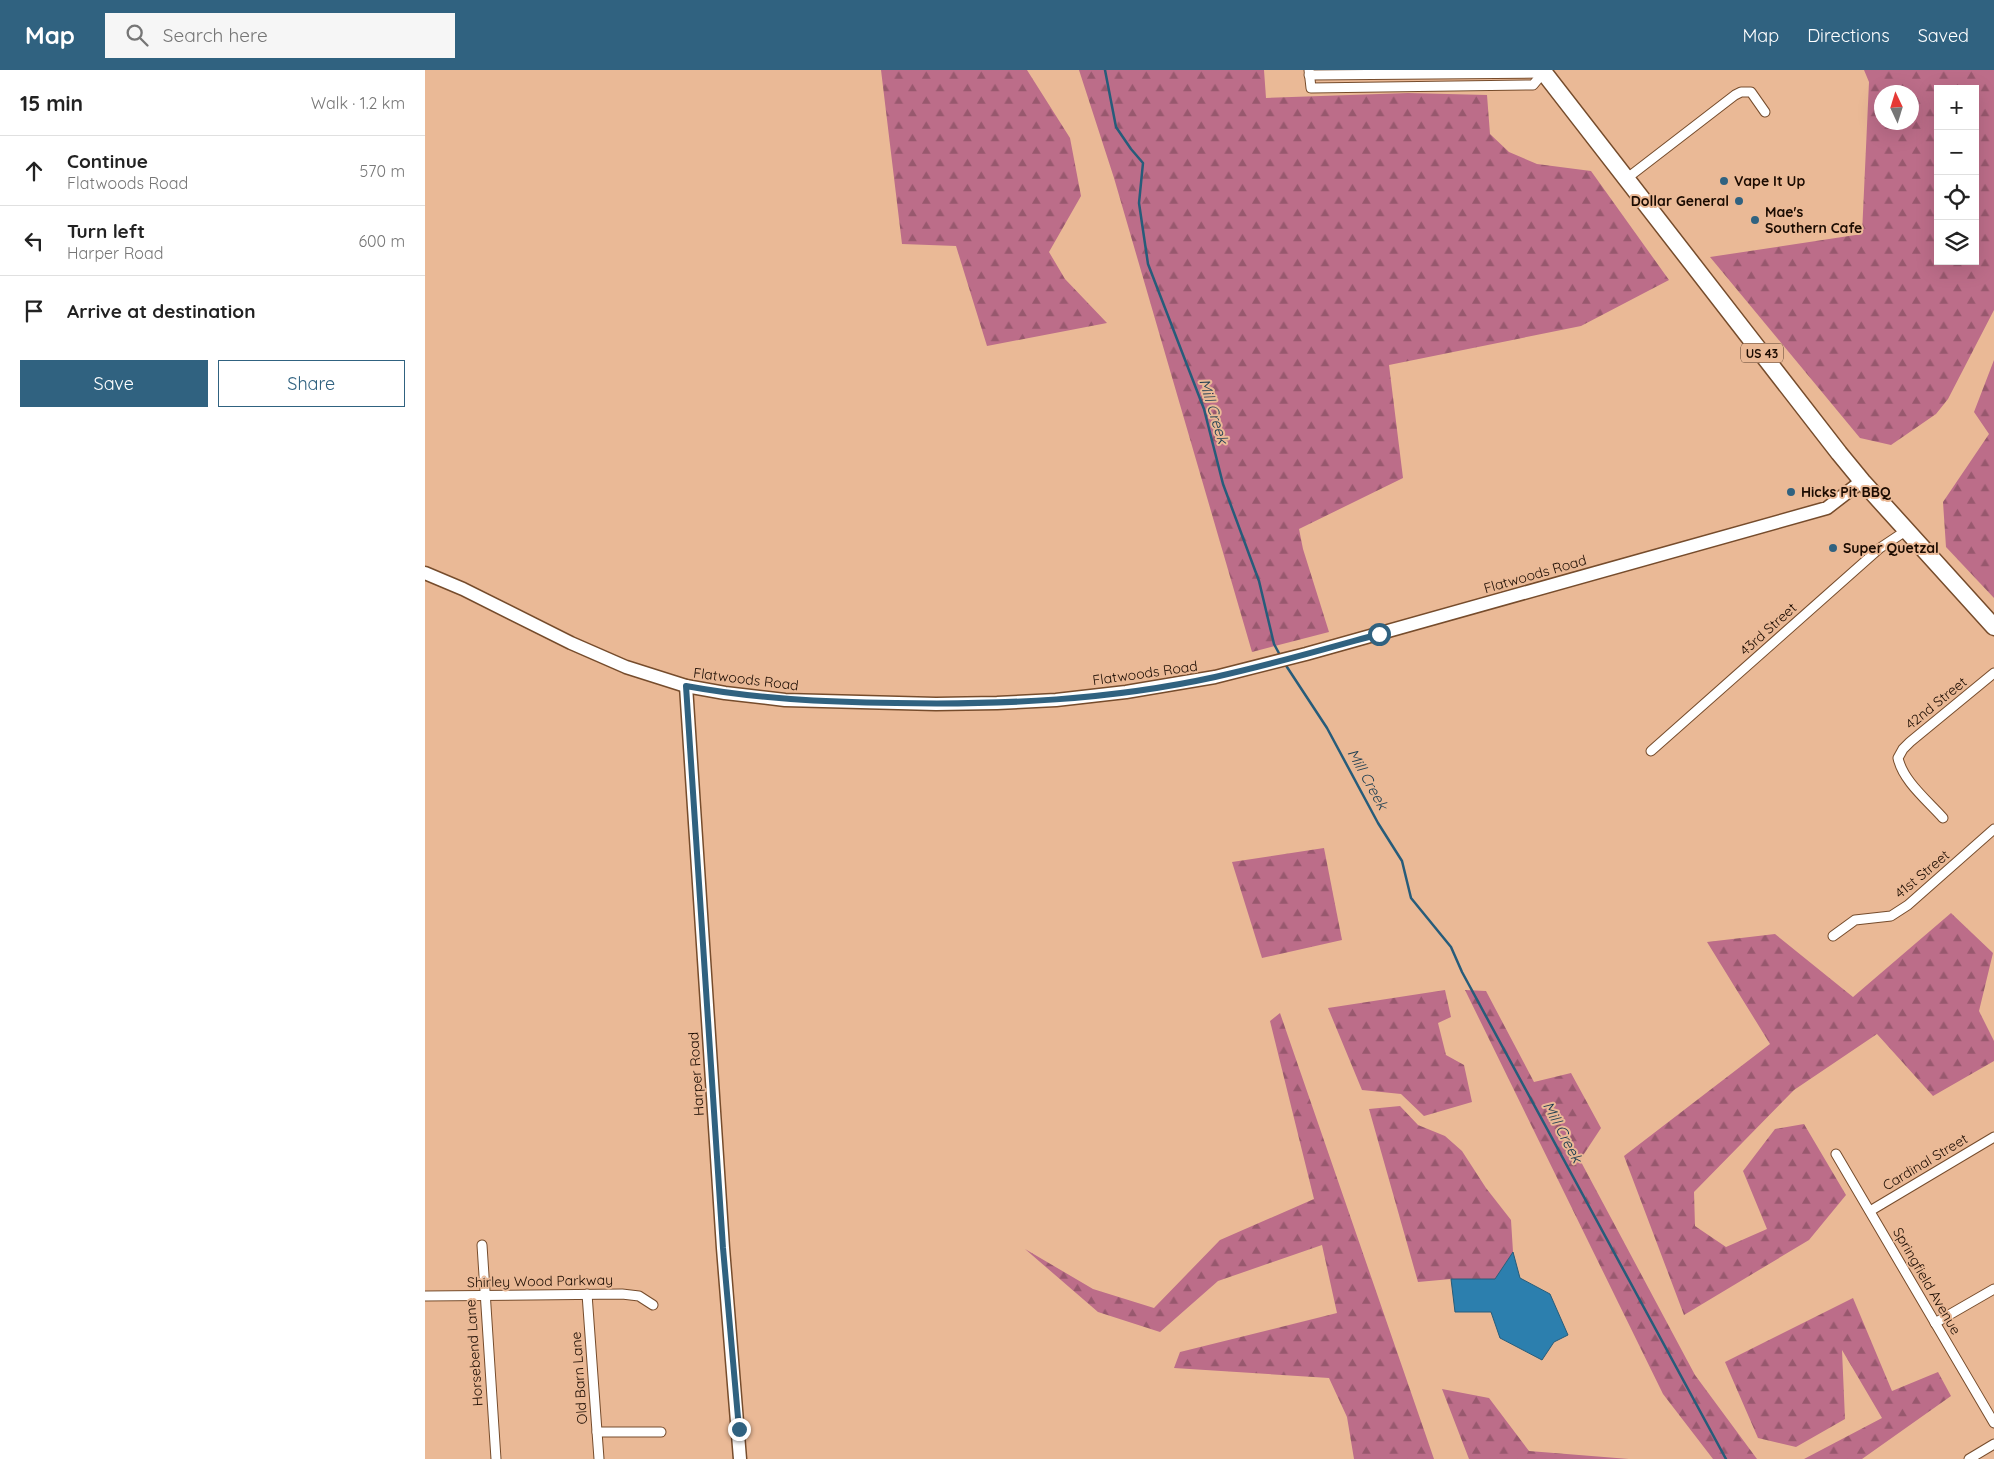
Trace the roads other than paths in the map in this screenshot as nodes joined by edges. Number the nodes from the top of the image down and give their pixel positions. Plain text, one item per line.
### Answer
1 (1309, 72) edge
2 (1543, 72) edge
3 (1765, 112) dead end
4 (1626, 179) junction
5 (1862, 481) junction
6 (1907, 530) junction
7 (425, 573) edge
8 (1994, 627) edge
9 (1994, 673) edge
10 (686, 686) junction
11 (1651, 751) dead end
12 (1943, 818) dead end
13 (1994, 829) edge
14 (1833, 936) dead end
15 (1994, 1137) edge
16 (1836, 1154) dead end
17 (1870, 1211) junction
18 (481, 1245) dead end
19 (1994, 1289) edge
20 (587, 1294) junction
21 (425, 1296) edge
22 (484, 1296) junction
23 (653, 1305) dead end
24 (1935, 1323) junction
25 (1994, 1423) edge
26 (597, 1432) junction
27 (661, 1432) dead end
28 (1994, 1444) edge
29 (496, 1459) edge
30 (599, 1459) edge
31 (740, 1459) edge
32 (1969, 1459) edge

1 - 2 street
1 - 2 street
2 - 4 highway, US 43
3 - 4 street
4 - 5 highway, US 43
5 - 6 highway, US 43
5 - 10 street, Flatwoods Road
6 - 8 highway, US 43
6 - 11 street, 43rd Street
7 - 10 street, Flatwoods Road
9 - 12 street, 42nd Street
10 - 31 street, Harper Road
13 - 14 street, 41st Street
15 - 17 street, Cardinal Street
16 - 17 street, Springfield Avenue
17 - 24 street, Springfield Avenue
18 - 22 street, Horsebend Lane
19 - 24 street
20 - 22 street, Shirley Wood Parkway
20 - 23 street, Shirley Wood Parkway
20 - 26 street, Old Barn Lane
21 - 22 street, Shirley Wood Parkway
22 - 29 street, Horsebend Lane
24 - 25 street, Springfield Avenue
26 - 27 street
26 - 30 street, Old Barn Lane
28 - 32 street

